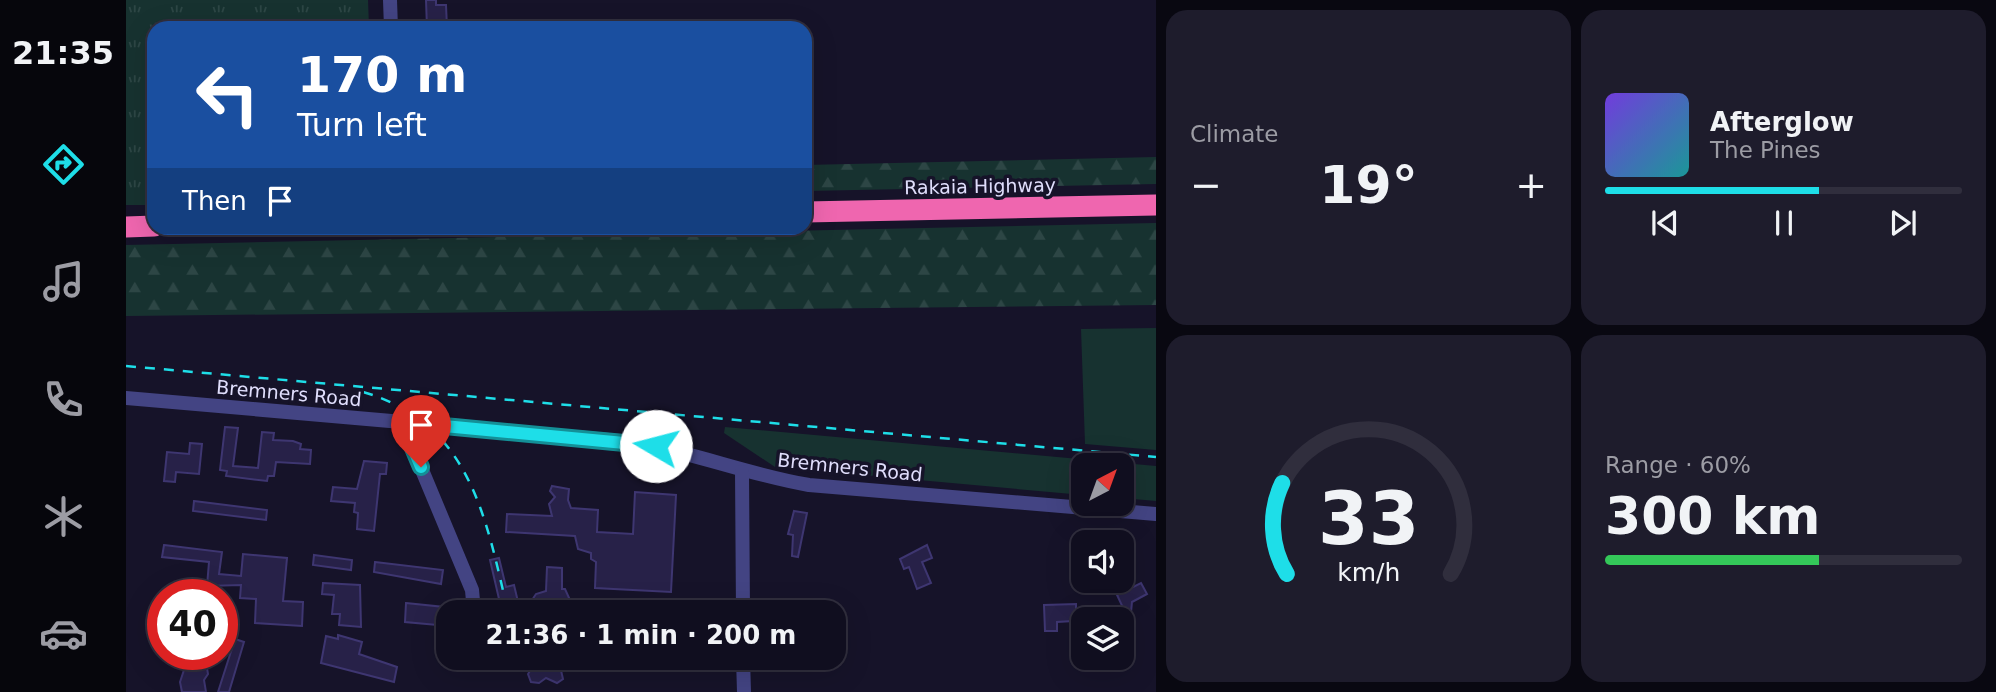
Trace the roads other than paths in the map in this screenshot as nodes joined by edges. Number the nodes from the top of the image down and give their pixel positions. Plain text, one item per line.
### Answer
1 (390, 0) edge
2 (391, 21) edge
3 (1156, 205) edge
4 (812, 212) edge
5 (147, 226) edge
6 (126, 227) edge
7 (126, 398) edge
8 (402, 422) junction
9 (742, 472) junction
10 (1156, 514) edge
11 (473, 600) edge
12 (743, 600) edge
13 (743, 670) edge
14 (744, 692) edge

1 - 2 street
3 - 4 highway, Rakaia Highway
5 - 6 highway
7 - 8 street, Bremners Road
8 - 9 street, Bremners Road
8 - 11 street
9 - 10 street, Bremners Road
9 - 12 street
13 - 14 street

